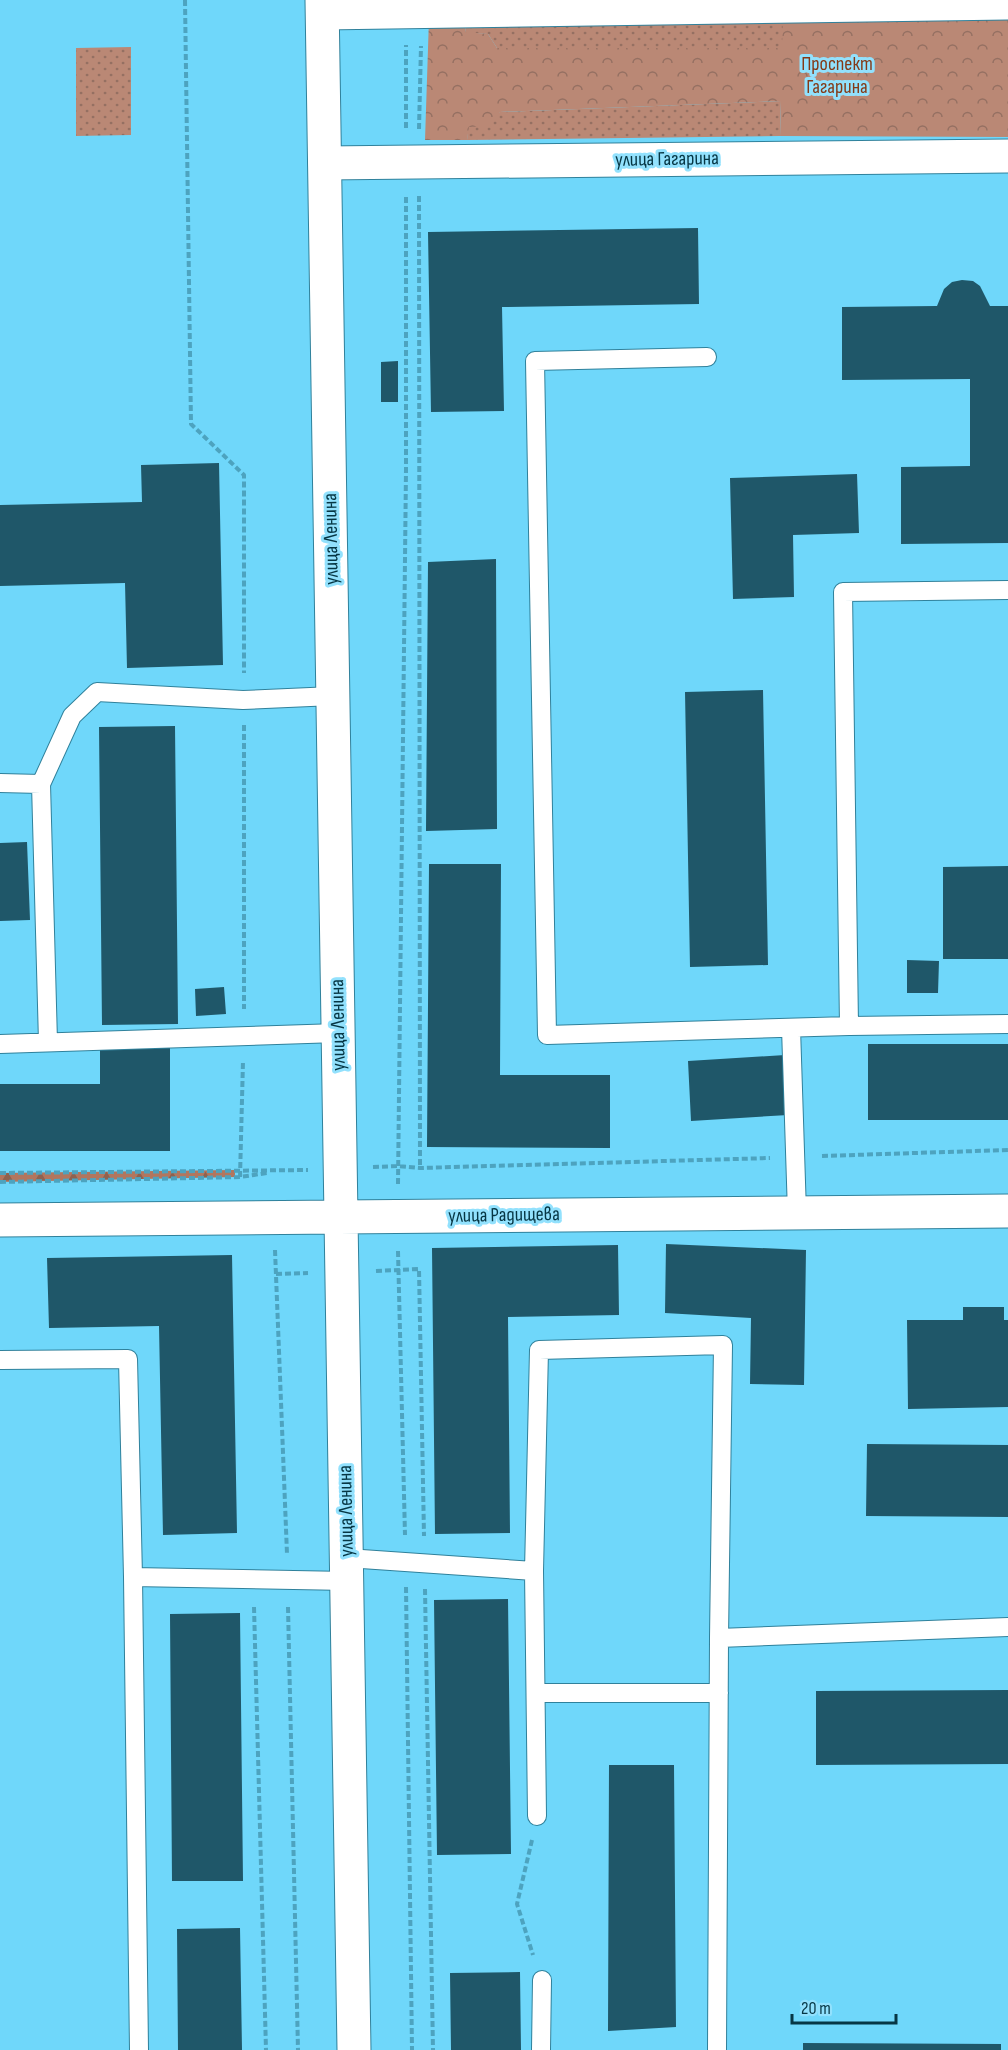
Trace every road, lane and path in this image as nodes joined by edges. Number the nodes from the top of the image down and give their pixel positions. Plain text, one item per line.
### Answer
1 (185, 0) edge
2 (1008, 3) edge
3 (322, 6) edge
4 (414, 12) junction
5 (1008, 156) edge
6 (412, 162) junction
7 (325, 163) junction
8 (707, 357) dead end
9 (1008, 590) edge
10 (333, 696) junction
11 (243, 700) junction
12 (0, 783) edge
13 (41, 784) junction
14 (1008, 1024) edge
15 (849, 1026) junction
16 (791, 1028) junction
17 (338, 1033) junction
18 (244, 1037) junction
19 (48, 1042) junction
20 (0, 1044) edge
21 (1008, 1150) edge
22 (795, 1157) junction
23 (420, 1168) junction
24 (240, 1169) junction
25 (0, 1173) edge
26 (240, 1177) junction
27 (0, 1182) edge
28 (1008, 1211) edge
29 (797, 1213) junction
30 (341, 1217) junction
31 (0, 1220) edge
32 (274, 1241) dead end
33 (0, 1360) edge
34 (406, 1563) junction
35 (424, 1564) junction
36 (347, 1569) junction
37 (534, 1571) junction
38 (133, 1577) junction
39 (254, 1579) junction
40 (288, 1580) junction
41 (1008, 1628) edge
42 (719, 1638) junction
43 (536, 1693) junction
44 (719, 1694) junction
45 (537, 1816) joint
46 (542, 1980) joint
47 (139, 2050) edge
48 (266, 2050) edge
49 (298, 2050) edge
50 (354, 2050) edge
51 (412, 2050) edge
52 (433, 2050) edge
53 (542, 2050) edge
54 (717, 2050) edge

1 - 11 path
2 - 4 street
3 - 4 street
3 - 7 street, улица Ленина
4 - 6 path
4 - 6 path
5 - 6 street, улица Гагарина
6 - 7 street, улица Гагарина
6 - 23 path
6 - 23 path
7 - 10 street, улица Ленина
8 - 16 lane
9 - 15 lane
10 - 11 lane
10 - 17 street, улица Ленина
11 - 13 lane
11 - 18 path
12 - 13 lane
13 - 19 lane
14 - 15 lane
15 - 16 lane
16 - 22 lane
17 - 18 lane
17 - 30 street, улица Ленина
18 - 19 lane
18 - 24 path
19 - 20 lane
21 - 22 path
22 - 23 path
22 - 29 lane
24 - 25 path
24 - 26 path
24 - 26 path
26 - 27 path
28 - 29 street, улица Радищева
29 - 30 street, улица Радищева
30 - 31 street, улица Радищева
30 - 36 street, улица Ленина
32 - 40 path
33 - 38 lane
34 - 35 lane
34 - 35 path
34 - 36 lane
34 - 51 path
35 - 37 lane
35 - 52 path
36 - 40 lane
36 - 50 street, улица Ленина
37 - 42 lane
37 - 43 lane
38 - 39 lane
38 - 47 lane
39 - 40 lane
39 - 48 path
40 - 49 path
41 - 42 lane
42 - 44 lane
43 - 44 lane
43 - 45 lane
44 - 54 lane
45 - 46 path
46 - 53 lane

